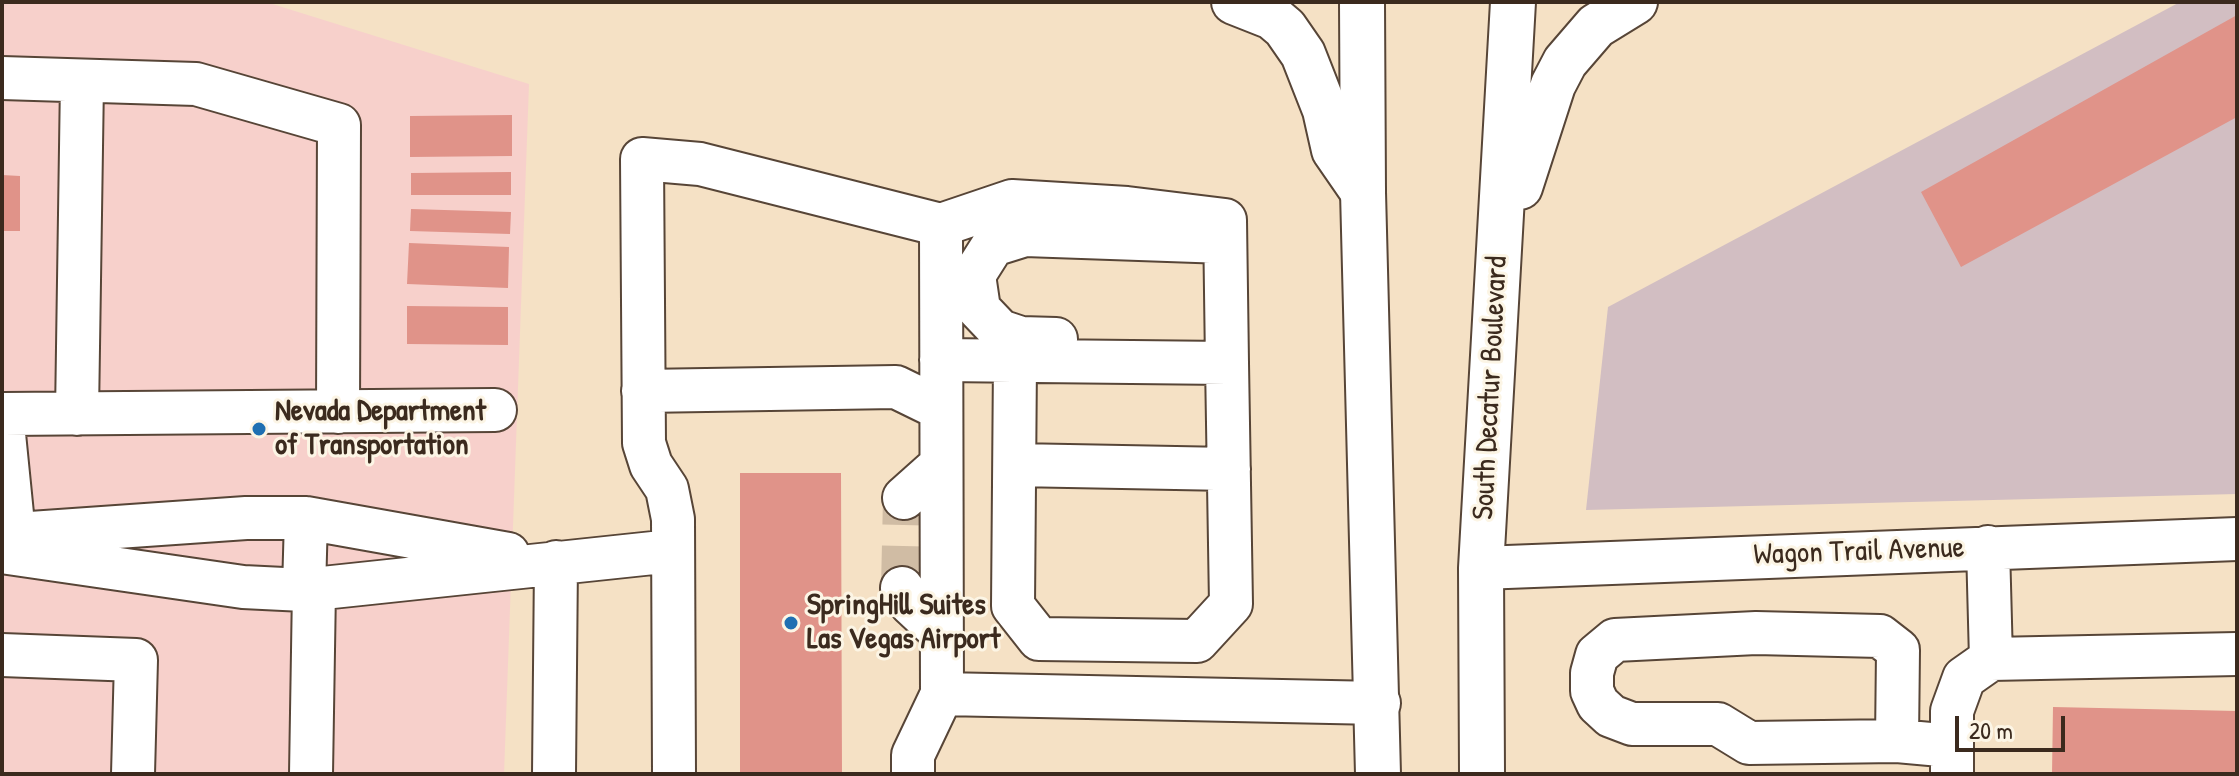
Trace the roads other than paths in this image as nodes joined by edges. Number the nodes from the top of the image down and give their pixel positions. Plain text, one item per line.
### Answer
1 (1234, 2) edge
2 (1362, 2) edge
3 (1513, 2) edge
4 (1635, 2) edge
5 (2, 78) edge
6 (82, 81) junction
7 (1363, 192) junction
8 (941, 225) junction
9 (1225, 242) junction
10 (1498, 258) junction
11 (941, 360) junction
12 (1015, 361) junction
13 (1218, 363) junction
14 (643, 391) junction
15 (941, 409) junction
16 (495, 410) dead end
17 (338, 412) junction
18 (3, 414) edge
19 (77, 414) junction
20 (941, 465) junction
21 (1015, 465) junction
22 (1229, 469) junction
23 (904, 498) dead end
24 (306, 518) junction
25 (2237, 539) edge
26 (6, 540) edge
27 (1988, 547) junction
28 (672, 551) junction
29 (556, 562) junction
30 (1481, 568) junction
31 (902, 588) tunnel mouth
32 (309, 589) junction
33 (942, 633) junction
34 (2237, 654) edge
35 (2, 655) edge
36 (1991, 659) junction
37 (942, 694) junction
38 (1379, 703) junction
39 (1897, 741) junction
40 (1952, 760) edge
41 (133, 774) edge
42 (311, 774) edge
43 (554, 774) edge
44 (674, 774) edge
45 (913, 774) edge
46 (1378, 774) edge
47 (1482, 774) edge

1 - 7 main road
2 - 7 main road
3 - 10 main road, South Decatur Boulevard
4 - 10 main road
5 - 6 street
6 - 17 street
6 - 19 street
7 - 38 main road
8 - 9 street
8 - 11 street
8 - 14 street
9 - 13 street
9 - 13 street
10 - 30 main road, South Decatur Boulevard
11 - 12 street
11 - 15 street
12 - 13 street
12 - 21 street
13 - 22 street
14 - 15 street
14 - 28 street
15 - 20 street
16 - 17 street
17 - 19 street
18 - 19 street
18 - 26 street
20 - 23 street
20 - 33 street
21 - 22 street
21 - 22 street
24 - 26 street
24 - 29 street
24 - 32 street
25 - 27 street, Wagon Trail Avenue
26 - 32 street
27 - 30 street, Wagon Trail Avenue
27 - 36 street
28 - 29 street
28 - 44 street
29 - 32 street
29 - 43 street
30 - 47 main road, South Decatur Boulevard
31 - 33 street
32 - 42 street
33 - 37 street
34 - 36 street
35 - 41 street
36 - 40 street
37 - 38 street
37 - 45 street
38 - 46 main road
39 - 39 street
39 - 40 street

